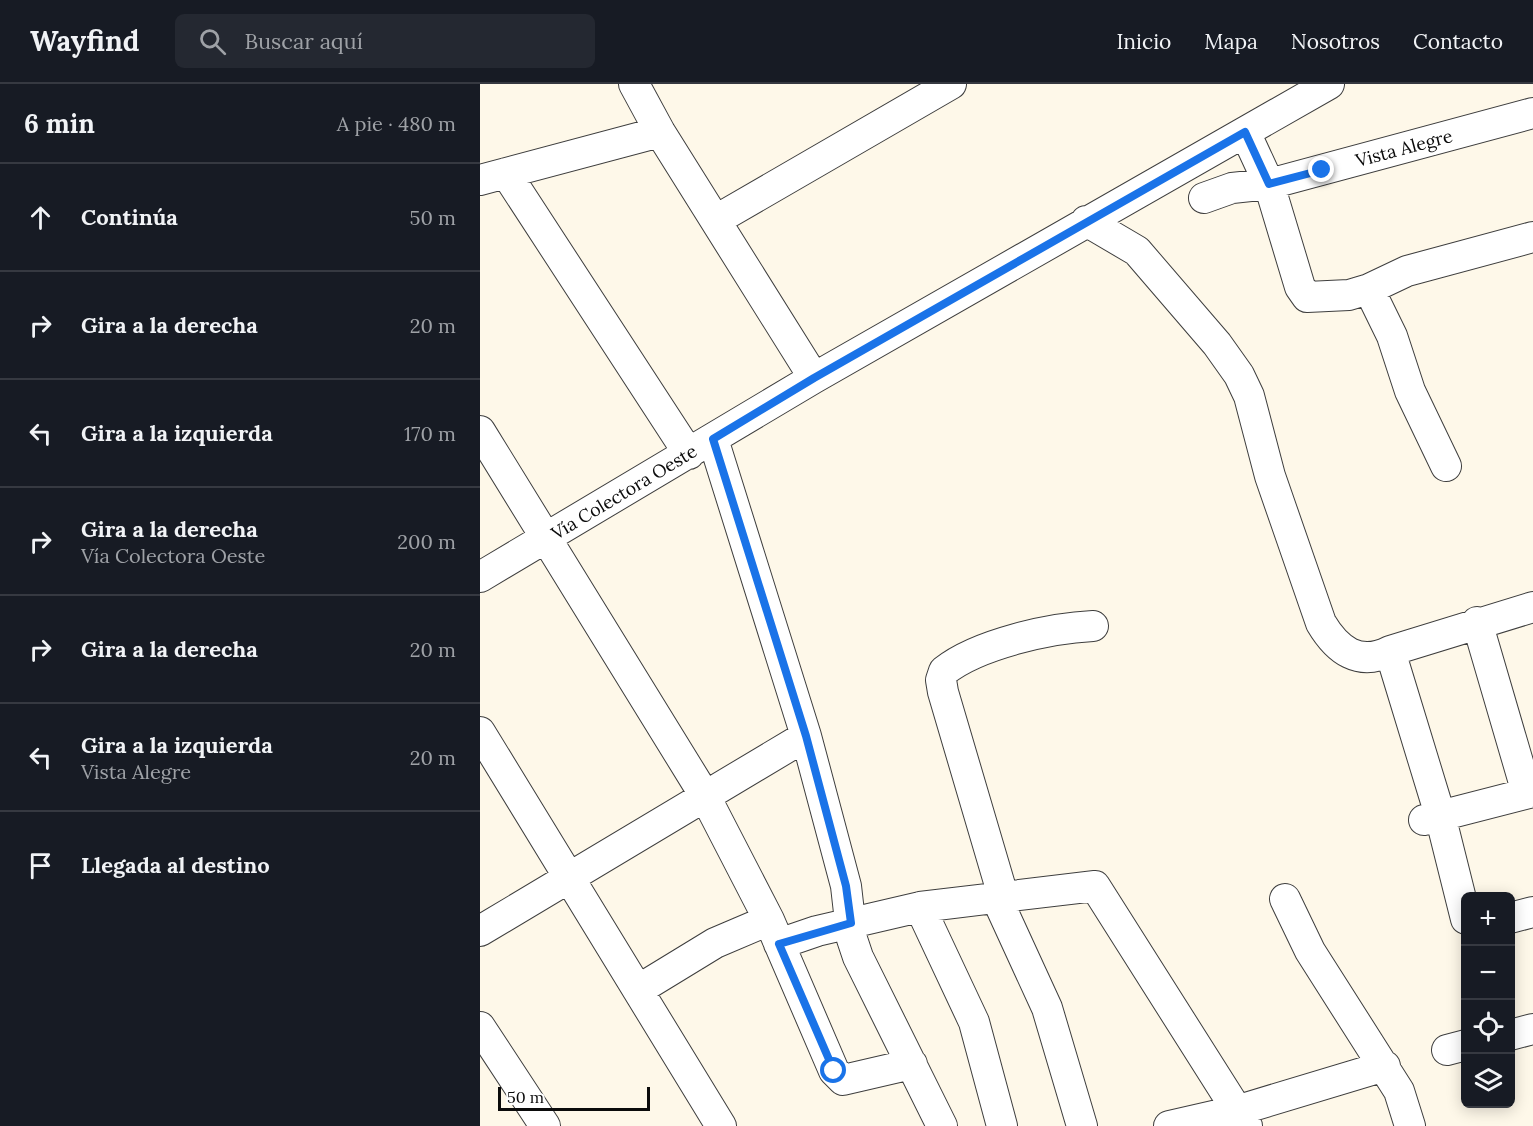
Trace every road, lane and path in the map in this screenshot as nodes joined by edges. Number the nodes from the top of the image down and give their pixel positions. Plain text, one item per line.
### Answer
1 (634, 84) edge
2 (951, 84) edge
3 (1329, 84) edge
4 (1533, 113) edge
5 (660, 132) junction
6 (1245, 132) junction
7 (493, 176) edge
8 (1269, 184) junction
9 (1204, 198) dead end
10 (716, 220) junction
11 (1086, 221) junction
12 (1533, 237) edge
13 (1369, 289) junction
14 (814, 378) junction
15 (480, 431) edge
16 (701, 446) junction
17 (1446, 466) dead end
18 (546, 538) junction
19 (480, 577) edge
20 (1533, 607) edge
21 (1477, 622) junction
22 (1093, 626) dead end
23 (1390, 651) junction
24 (480, 732) edge
25 (806, 736) junction
26 (1530, 792) edge
27 (705, 796) junction
28 (1432, 818) junction
29 (569, 877) junction
30 (1000, 899) junction
31 (1285, 899) dead end
32 (1461, 904) edge
33 (920, 907) junction
34 (1533, 912) edge
35 (1515, 917) edge
36 (851, 923) junction
37 (480, 931) edge
38 (774, 932) junction
39 (638, 990) junction
40 (480, 1027) edge
41 (1533, 1029) edge
42 (1515, 1034) edge
43 (912, 1064) junction
44 (1385, 1066) junction
45 (1243, 1118) edge
46 (545, 1126) edge
47 (721, 1126) edge
48 (942, 1126) edge
49 (1002, 1126) edge
50 (1082, 1126) edge
51 (1169, 1126) edge
52 (1410, 1126) edge

1 - 5 street
2 - 10 street
3 - 6 street, Vía Colectora Oeste
4 - 8 street, Vista Alegre
5 - 7 street
5 - 10 street
6 - 8 street
6 - 11 street, Vía Colectora Oeste
7 - 16 street
8 - 9 street, Vista Alegre
8 - 13 street
10 - 14 street
11 - 14 street, Vía Colectora Oeste
11 - 23 street
12 - 13 street
13 - 17 street
14 - 16 street, Vía Colectora Oeste
15 - 18 street
16 - 18 street, Vía Colectora Oeste
16 - 25 street
18 - 19 street, Vía Colectora Oeste
18 - 27 street
20 - 21 street
21 - 23 street
21 - 26 street
22 - 30 street
23 - 28 street
24 - 29 street
25 - 27 street
25 - 36 street
26 - 28 street
27 - 29 street
27 - 38 street
28 - 32 street
29 - 37 street
29 - 39 street
30 - 33 street
30 - 45 street
30 - 50 street
31 - 44 street
33 - 36 street
33 - 49 street
34 - 35 street
36 - 38 street
36 - 43 street
38 - 39 street
38 - 43 street
39 - 47 street
40 - 46 street
41 - 42 street
43 - 48 street
44 - 45 street
44 - 52 street
45 - 51 street

